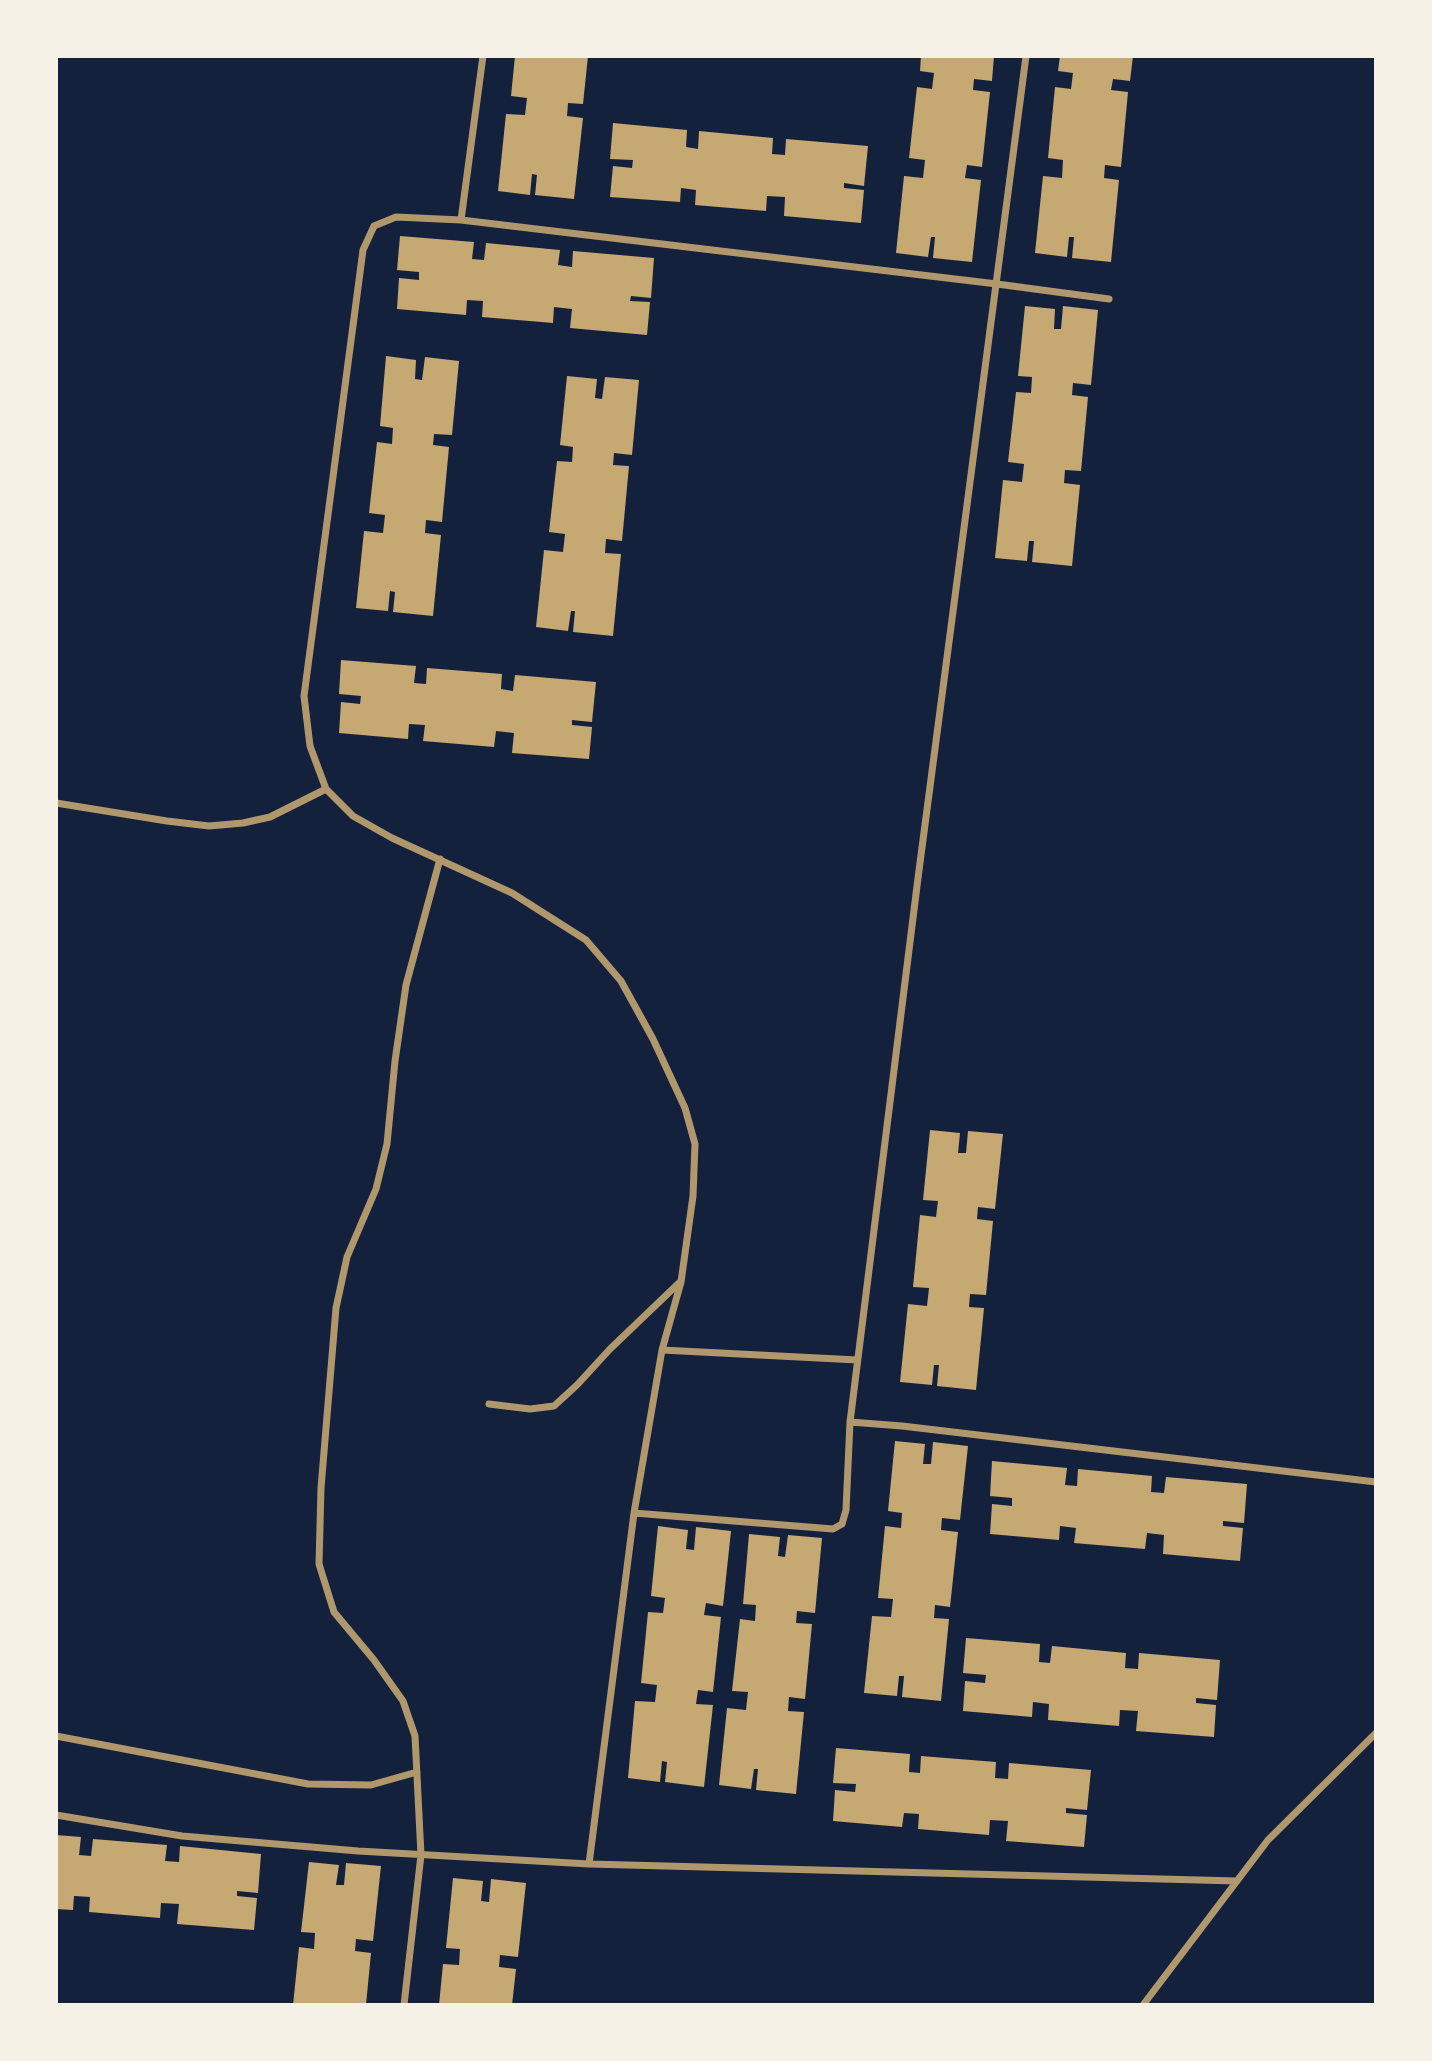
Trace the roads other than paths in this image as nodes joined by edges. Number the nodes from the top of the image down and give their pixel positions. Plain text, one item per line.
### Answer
1 (483, 56) edge
2 (1026, 56) edge
3 (461, 220) junction
4 (997, 284) junction
5 (1108, 299) dead end
6 (326, 789) junction
7 (56, 803) edge
8 (440, 859) junction
9 (681, 1282) junction
10 (662, 1350) junction
11 (858, 1360) junction
12 (489, 1404) dead end
13 (850, 1422) junction
14 (1376, 1482) edge
15 (634, 1513) junction
16 (1376, 1733) edge
17 (56, 1737) edge
18 (417, 1772) junction
19 (56, 1815) edge
20 (421, 1855) junction
21 (589, 1864) junction
22 (1237, 1881) junction
23 (404, 2005) edge
24 (1143, 2005) edge

1 - 3 street
2 - 4 street
3 - 4 street
3 - 6 street
4 - 5 street
4 - 11 street
6 - 7 street
6 - 8 street
8 - 9 street
8 - 18 street
9 - 10 street
9 - 12 street
10 - 11 street
10 - 15 street
11 - 13 street
13 - 14 street
13 - 15 street
15 - 21 street
16 - 22 street
17 - 18 street
18 - 20 street
19 - 20 street
20 - 21 street
20 - 23 street
21 - 22 street
22 - 24 street

